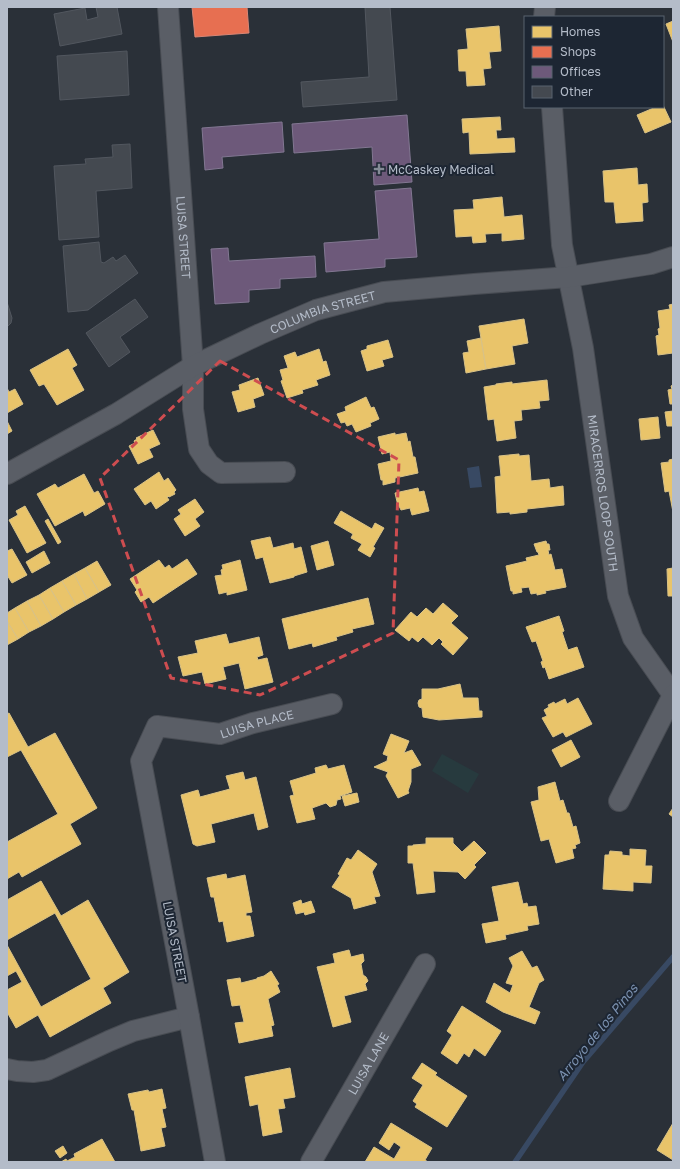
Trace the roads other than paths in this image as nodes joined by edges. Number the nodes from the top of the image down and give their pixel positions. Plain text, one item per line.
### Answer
1 (168, 7) edge
2 (552, 108) edge
3 (673, 256) edge
4 (569, 277) junction
5 (193, 366) junction
6 (285, 472) dead end
7 (7, 474) edge
8 (673, 695) edge
9 (332, 704) dead end
10 (157, 726) joint
11 (619, 801) dead end
12 (425, 964) dead end
13 (189, 1017) junction
14 (7, 1069) edge
15 (215, 1162) edge
16 (311, 1162) edge

1 - 5 street, LUISA STREET
2 - 4 street, MIRACERROS LOOP SOUTH
3 - 4 street, COLUMBIA STREET
4 - 5 street, COLUMBIA STREET
4 - 8 street, MIRACERROS LOOP SOUTH
5 - 6 street, LUISA STREET
5 - 7 street, COLUMBIA STREET
8 - 11 street
9 - 10 street, LUISA PLACE
10 - 13 street, LUISA STREET
12 - 16 street, LUISA LANE
13 - 14 street
13 - 15 street, LUISA STREET

